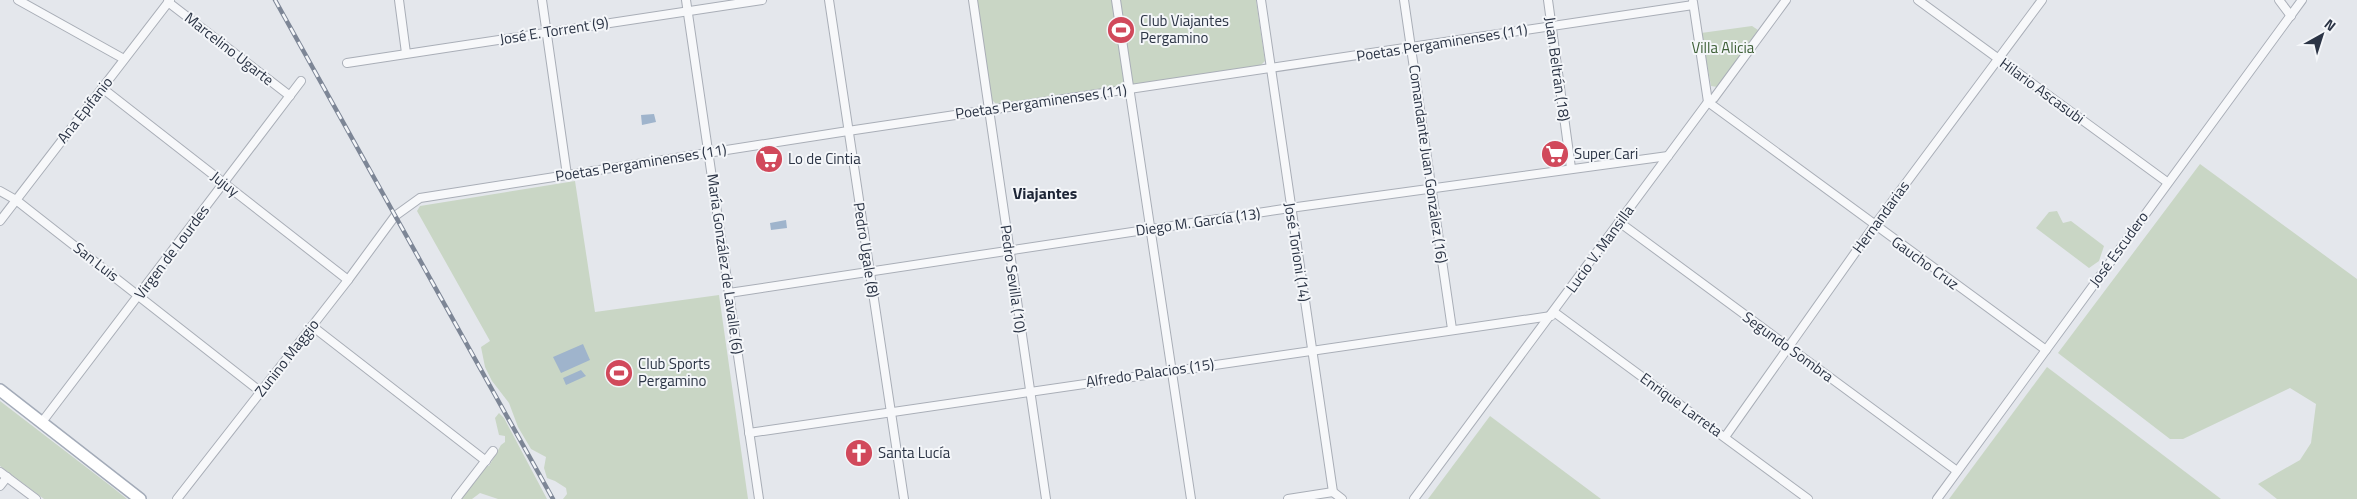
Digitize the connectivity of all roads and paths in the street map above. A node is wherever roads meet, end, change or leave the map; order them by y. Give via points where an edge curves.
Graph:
1 (18, 0) edge
2 (399, 0) edge
3 (542, 0) edge
4 (686, 0) edge
5 (762, 0) edge
6 (829, 0) edge
7 (973, 0) edge
8 (1116, 0) edge
9 (1261, 0) edge
10 (1404, 0) edge
11 (1548, 0) edge
12 (1786, 0) edge
13 (1918, 0) edge
14 (2042, 0) edge
15 (2279, 0) edge
16 (2302, 0) edge
17 (169, 1) edge
18 (1693, 2) edge
19 (688, 11) junction
20 (2291, 16) junction
21 (1551, 26) junction
22 (547, 32) junction
23 (1411, 48) junction
24 (406, 53) junction
25 (124, 59) junction
26 (1998, 59) junction
27 (347, 63) dead end
28 (1271, 68) junction
29 (301, 81) dead end
30 (102, 88) junction
31 (1129, 89) junction
32 (290, 96) junction
33 (1708, 102) junction
34 (988, 110) junction
35 (848, 131) junction
36 (709, 154) junction
37 (1668, 156) junction
38 (1571, 168) junction
39 (567, 175) junction
40 (2167, 182) junction
41 (224, 183) junction
42 (1432, 188) junction
43 (0, 190) edge
44 (16, 200) junction
45 (1290, 208) junction
46 (396, 216) joint
47 (0, 221) edge
48 (1619, 222) junction
49 (1874, 226) junction
50 (1150, 229) junction
51 (1009, 250) junction
52 (870, 271) junction
53 (348, 280) junction
54 (729, 293) junction
55 (138, 296) junction
56 (1552, 314) junction
57 (312, 326) junction
58 (1452, 329) junction
59 (1787, 346) junction
60 (1312, 350) junction
61 (2046, 350) junction
62 (1171, 370) junction
63 (0, 390) edge
64 (261, 392) junction
65 (1029, 392) junction
66 (890, 413) junction
67 (42, 422) junction
68 (749, 433) junction
69 (1725, 437) junction
70 (493, 451) dead end
71 (486, 461) junction
72 (1957, 471) junction
73 (3, 474) edge
74 (0, 486) edge
75 (1333, 492) junction
76 (36, 499) edge
77 (140, 499) edge
78 (177, 499) edge
79 (456, 499) edge
80 (759, 499) edge
81 (904, 499) edge
82 (1046, 499) edge
83 (1191, 499) edge
84 (1288, 499) edge
85 (1342, 499) edge
86 (1414, 499) edge
87 (1808, 499) edge
88 (1937, 499) edge

1 - 25 street
2 - 24 street
3 - 22 street
4 - 19 street, María González de Lavalle (6)
5 - 19 street, José E. Torrent (9)
6 - 35 street, Pedro Ugale (8)
7 - 34 street, Pedro Sevilla (10)
8 - 31 street
9 - 28 street, José Torioni (14)
10 - 23 street, Comandante Juan González (16)
11 - 21 street, Juan Beltrán (18)
12 - 33 street, Lucio V. Mansilla
13 - 26 street, Hilario Ascasubi
14 - 26 street, Hernandarias
15 - 20 street
16 - 20 street, José Escudero
17 - 25 street, Ana Epifanio
17 - 32 street, Marcelino Ugarte
18 - 21 street, Poetas Pergaminenses (11)
18 - 33 street
19 - 22 street, José E. Torrent (9)
19 - 36 street, María González de Lavalle (6)
20 - 40 street, José Escudero
21 - 23 street, Poetas Pergaminenses (11)
21 - 38 street, Juan Beltrán (18)
22 - 24 street, José E. Torrent (9)
22 - 39 street
23 - 28 street, Poetas Pergaminenses (11)
23 - 42 street, Comandante Juan González (16)
24 - 27 street, José E. Torrent (9)
25 - 30 street, Ana Epifanio
26 - 40 street, Hilario Ascasubi
26 - 49 street, Hernandarias
28 - 31 street, Poetas Pergaminenses (11)
28 - 45 street, José Torioni (14)
29 - 32 street, Virgen de Lourdes
30 - 41 street, Jujuy
30 - 44 street, Ana Epifanio
31 - 34 street, Poetas Pergaminenses (11)
31 - 50 street
32 - 41 street, Virgen de Lourdes
33 - 37 street, Lucio V. Mansilla
33 - 49 street, Gaucho Cruz
34 - 35 street, Poetas Pergaminenses (11)
34 - 51 street, Pedro Sevilla (10)
35 - 36 street, Poetas Pergaminenses (11)
35 - 52 street, Pedro Ugale (8)
36 - 39 street, Poetas Pergaminenses (11)
36 - 54 street, María González de Lavalle (6)
37 - 38 street, Diego M. García (13)
37 - 48 street, Lucio V. Mansilla
38 - 42 street, Diego M. García (13)
39 - 46 street, Poetas Pergaminenses (11) via 424,196
40 - 61 street, José Escudero
41 - 53 street, Jujuy
41 - 55 street, Virgen de Lourdes
42 - 45 street, Diego M. García (13)
42 - 58 street, Comandante Juan González (16)
43 - 44 street, San Luis
44 - 47 street, Ana Epifanio
44 - 55 street, San Luis
45 - 50 street, Diego M. García (13)
45 - 60 street, José Torioni (14)
46 - 53 street, Zunino Maggio
48 - 56 street, Lucio V. Mansilla
48 - 59 street, Segundo Sombra
49 - 59 street, Hernandarias
49 - 61 street, Gaucho Cruz
50 - 51 street, Diego M. García (13)
50 - 62 street
51 - 52 street, Diego M. García (13)
51 - 65 street, Pedro Sevilla (10)
52 - 54 street, Diego M. García (13)
52 - 66 street, Pedro Ugale (8)
53 - 57 street, Zunino Maggio
54 - 68 street, María González de Lavalle (6)
55 - 64 street, San Luis
55 - 67 street, Virgen de Lourdes
56 - 58 street, Alfredo Palacios (15)
56 - 69 street, Enrique Larreta
56 - 86 street, Lucio V. Mansilla
57 - 64 street, Zunino Maggio
57 - 71 street
58 - 60 street, Alfredo Palacios (15)
59 - 69 street, Hernandarias
59 - 72 street, Segundo Sombra
60 - 62 street, Alfredo Palacios (15)
60 - 75 street, José Torioni (14)
61 - 72 street, José Escudero
62 - 65 street, Alfredo Palacios (15)
62 - 83 street
63 - 67 main road
64 - 78 street, Zunino Maggio
65 - 66 street, Alfredo Palacios (15)
65 - 82 street, Pedro Sevilla (10)
66 - 68 street, Alfredo Palacios (15)
66 - 81 street, Pedro Ugale (8)
67 - 77 main road
68 - 80 street, María González de Lavalle (6)
69 - 87 street, Enrique Larreta
70 - 71 street
71 - 79 street
72 - 88 street, José Escudero
73 - 74 street
73 - 76 street
75 - 84 street
75 - 85 street

